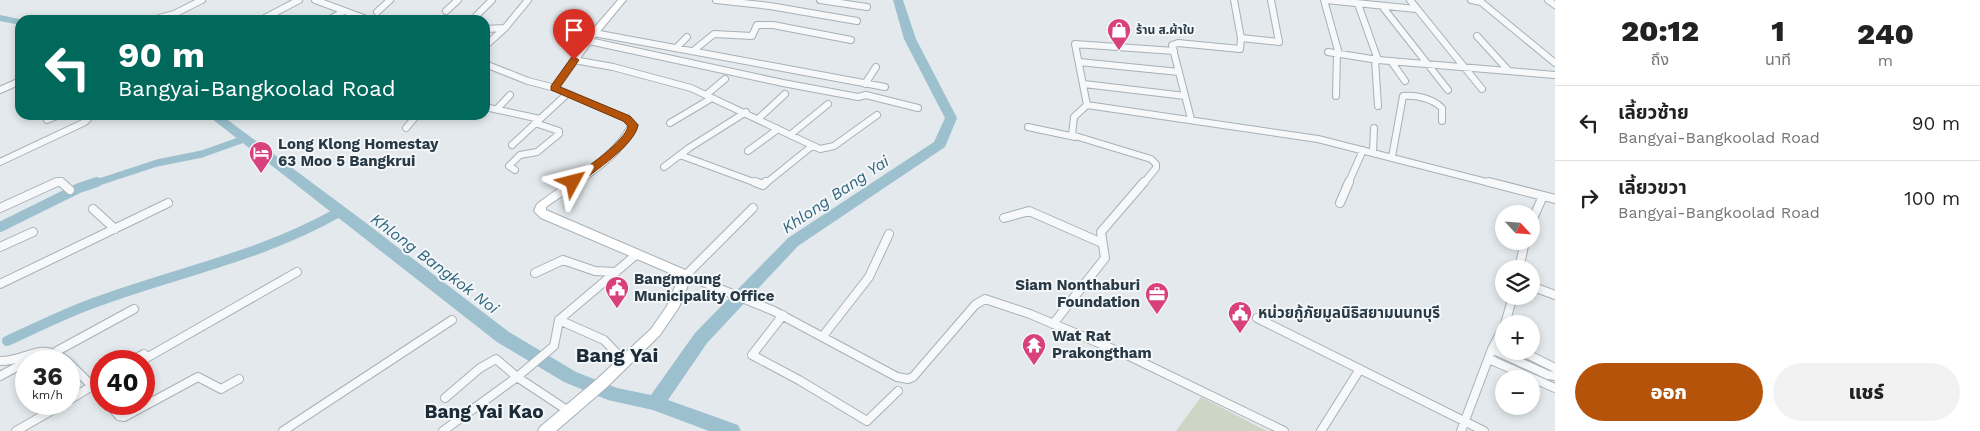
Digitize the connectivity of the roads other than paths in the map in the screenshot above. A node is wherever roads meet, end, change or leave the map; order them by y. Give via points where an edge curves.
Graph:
1 (202, 0) edge
2 (299, 0) edge
3 (315, 0) edge
4 (390, 0) edge
5 (458, 0) edge
6 (492, 0) edge
7 (528, 0) edge
8 (622, 0) edge
9 (716, 0) edge
10 (776, 0) edge
11 (820, 0) edge
12 (1234, 0) edge
13 (1271, 0) edge
14 (1325, 0) edge
15 (1410, 0) edge
16 (1471, 0) edge
17 (1548, 0) edge
18 (1358, 4) junction
19 (1555, 5) edge
20 (770, 6) junction
21 (867, 6) dead end
22 (1382, 6) junction
23 (1416, 9) junction
24 (344, 11) junction
25 (446, 11) dead end
26 (377, 12) dead end
27 (170, 15) edge
28 (270, 15) edge
29 (337, 15) edge
30 (355, 15) edge
31 (477, 15) dead end
32 (857, 21) dead end
33 (490, 28) edge
34 (505, 28) junction
35 (558, 34) dead end
36 (1478, 36) dead end
37 (591, 37) junction
38 (687, 37) dead end
39 (1241, 38) junction
40 (851, 40) dead end
41 (490, 42) edge
42 (676, 48) junction
43 (693, 51) junction
44 (1174, 52) junction
45 (1328, 52) dead end
46 (1338, 54) junction
47 (574, 60) junction
48 (1377, 60) junction
49 (1391, 61) junction
50 (1079, 62) junction
51 (1555, 63) edge
52 (1427, 64) junction
53 (490, 66) edge
54 (1464, 66) junction
55 (876, 67) dead end
56 (1508, 70) junction
57 (1179, 72) junction
58 (1552, 74) edge
59 (515, 76) junction
60 (725, 79) dead end
61 (1405, 81) dead end
62 (508, 82) dead end
63 (15, 83) edge
64 (864, 84) junction
65 (1084, 84) junction
66 (555, 88) junction
67 (885, 88) dead end
68 (1482, 89) dead end
69 (0, 90) edge
70 (1448, 90) dead end
71 (567, 94) junction
72 (785, 94) dead end
73 (510, 95) dead end
74 (709, 96) junction
75 (1185, 96) junction
76 (1336, 96) dead end
77 (828, 104) dead end
78 (1087, 104) junction
79 (1378, 106) dead end
80 (490, 108) edge
81 (918, 108) dead end
82 (497, 110) junction
83 (746, 112) junction
84 (877, 115) dead end
85 (758, 119) junction
86 (1191, 119) junction
87 (87, 120) edge
88 (413, 120) edge
89 (538, 121) junction
90 (1442, 121) dead end
91 (670, 123) dead end
92 (1028, 127) dead end
93 (406, 128) dead end
94 (1374, 128) dead end
95 (778, 129) junction
96 (790, 135) junction
97 (1075, 137) junction
98 (512, 144) dead end
99 (812, 146) junction
100 (1362, 150) junction
101 (748, 151) dead end
102 (1374, 152) junction
103 (680, 155) junction
104 (1392, 157) junction
105 (0, 162) edge
106 (664, 167) dead end
107 (515, 170) dead end
108 (70, 190) dead end
109 (1543, 196) junction
110 (1555, 199) edge
111 (168, 203) dead end
112 (1340, 203) dead end
113 (1539, 205) edge
114 (0, 208) edge
115 (753, 208) dead end
116 (94, 209) dead end
117 (1004, 218) dead end
118 (115, 229) junction
119 (33, 232) dead end
120 (889, 234) dead end
121 (1102, 243) junction
122 (0, 247) edge
123 (637, 254) junction
124 (297, 272) dead end
125 (616, 272) junction
126 (535, 273) dead end
127 (686, 275) junction
128 (0, 284) edge
129 (1540, 289) edge
130 (1555, 295) edge
131 (134, 309) dead end
132 (782, 315) junction
133 (1257, 318) dead end
134 (452, 320) dead end
135 (559, 320) junction
136 (1053, 324) junction
137 (823, 336) junction
138 (55, 350) edge
139 (1495, 350) edge
140 (155, 351) edge
141 (15, 359) edge
142 (1489, 359) junction
143 (1524, 360) edge
144 (1539, 360) edge
145 (0, 361) edge
146 (625, 362) junction
147 (15, 368) edge
148 (1555, 368) edge
149 (1360, 369) junction
150 (80, 373) edge
151 (520, 374) junction
152 (0, 376) edge
153 (1555, 376) edge
154 (239, 379) dead end
155 (90, 381) edge
156 (1555, 388) edge
157 (898, 391) dead end
158 (445, 398) dead end
159 (155, 401) edge
160 (573, 410) junction
161 (44, 415) edge
162 (118, 415) edge
163 (130, 415) edge
164 (1465, 421) junction
165 (16, 431) edge
166 (283, 431) edge
167 (443, 431) edge
168 (545, 431) edge
169 (1284, 431) edge
170 (1321, 431) edge
171 (1461, 431) edge
172 (1484, 431) edge

1 - 27 street
2 - 28 street
3 - 24 street
4 - 26 street
5 - 25 street
6 - 31 street
7 - 34 street
8 - 37 street
9 - 20 street
10 - 20 street
11 - 21 street
12 - 39 street
13 - 39 street via 1280,42
14 - 18 street
14 - 46 street
15 - 23 street
16 - 51 street via 1481,2
17 - 19 street
18 - 22 street
18 - 48 street
20 - 32 street
22 - 23 street
22 - 52 street
23 - 54 street
24 - 29 street
24 - 30 street
33 - 34 street
34 - 41 street
35 - 37 street
36 - 56 street
37 - 42 street
37 - 47 street
37 - 81 street via 783,83 858,97 866,95
38 - 42 street
39 - 44 street via 1240,49 1178,43 1172,45
40 - 43 street via 758,25 749,37 714,34
42 - 43 street
43 - 64 street
44 - 50 street via 1077,43
44 - 57 street
45 - 46 street
46 - 48 street
46 - 76 street
47 - 66 street
47 - 74 street via 671,81
48 - 49 street
48 - 79 street
49 - 52 street
49 - 61 street
50 - 57 street
50 - 65 street
52 - 54 street
52 - 70 street
53 - 59 street
54 - 56 street
54 - 68 street
55 - 64 street
56 - 58 street
57 - 75 street
59 - 62 street
59 - 66 street
60 - 74 street
63 - 69 street
64 - 67 street
65 - 75 street
65 - 78 street
66 - 71 street
71 - 89 street
71 - 123 street via 627,118 633,125 632,131 611,153 545,202 540,211 545,216
72 - 85 street
73 - 82 street
74 - 83 street
74 - 91 street
75 - 86 street
77 - 96 street
78 - 86 street
78 - 97 street via 1074,113 1071,120 1072,136
80 - 82 street
82 - 89 street
83 - 85 street
83 - 103 street
84 - 99 street via 834,146 820,149
85 - 95 street
86 - 100 street via 1318,139
87 - 105 street
88 - 93 street
89 - 98 street
89 - 107 street via 559,131 559,134 537,152 520,155 509,166
90 - 104 street via 1442,108 1438,103 1403,96
92 - 97 street
94 - 102 street
95 - 96 street
95 - 101 street
96 - 99 street
97 - 121 street via 1133,152 1156,164 1156,168 1101,232
99 - 103 street via 761,185
100 - 102 street
100 - 112 street
102 - 104 street
103 - 106 street
104 - 109 street
108 - 114 street via 60,181
109 - 110 street
109 - 113 street
111 - 118 street
115 - 127 street
116 - 118 street
117 - 121 street via 1029,211
118 - 128 street
119 - 122 street
120 - 137 street via 869,277
121 - 136 street via 1104,258
123 - 125 street
123 - 127 street
124 - 140 street
125 - 126 street via 595,271 563,260
125 - 135 street
127 - 132 street
127 - 146 street via 667,318
129 - 130 street
131 - 138 street
132 - 137 street
132 - 157 street via 752,355 867,420
133 - 149 street
134 - 166 street
135 - 146 street via 610,345
135 - 151 street via 554,346
136 - 137 street via 990,300 982,300 908,380
136 - 169 street via 1188,382
139 - 142 street
141 - 145 street
142 - 156 street
142 - 164 street
143 - 153 street
144 - 148 street
146 - 160 street
147 - 152 street
149 - 164 street
149 - 170 street
150 - 155 street
151 - 158 street via 496,358
151 - 160 street
151 - 167 street
154 - 159 street via 221,389 198,378
160 - 168 street
161 - 165 street
162 - 163 street
164 - 171 street
164 - 172 street

